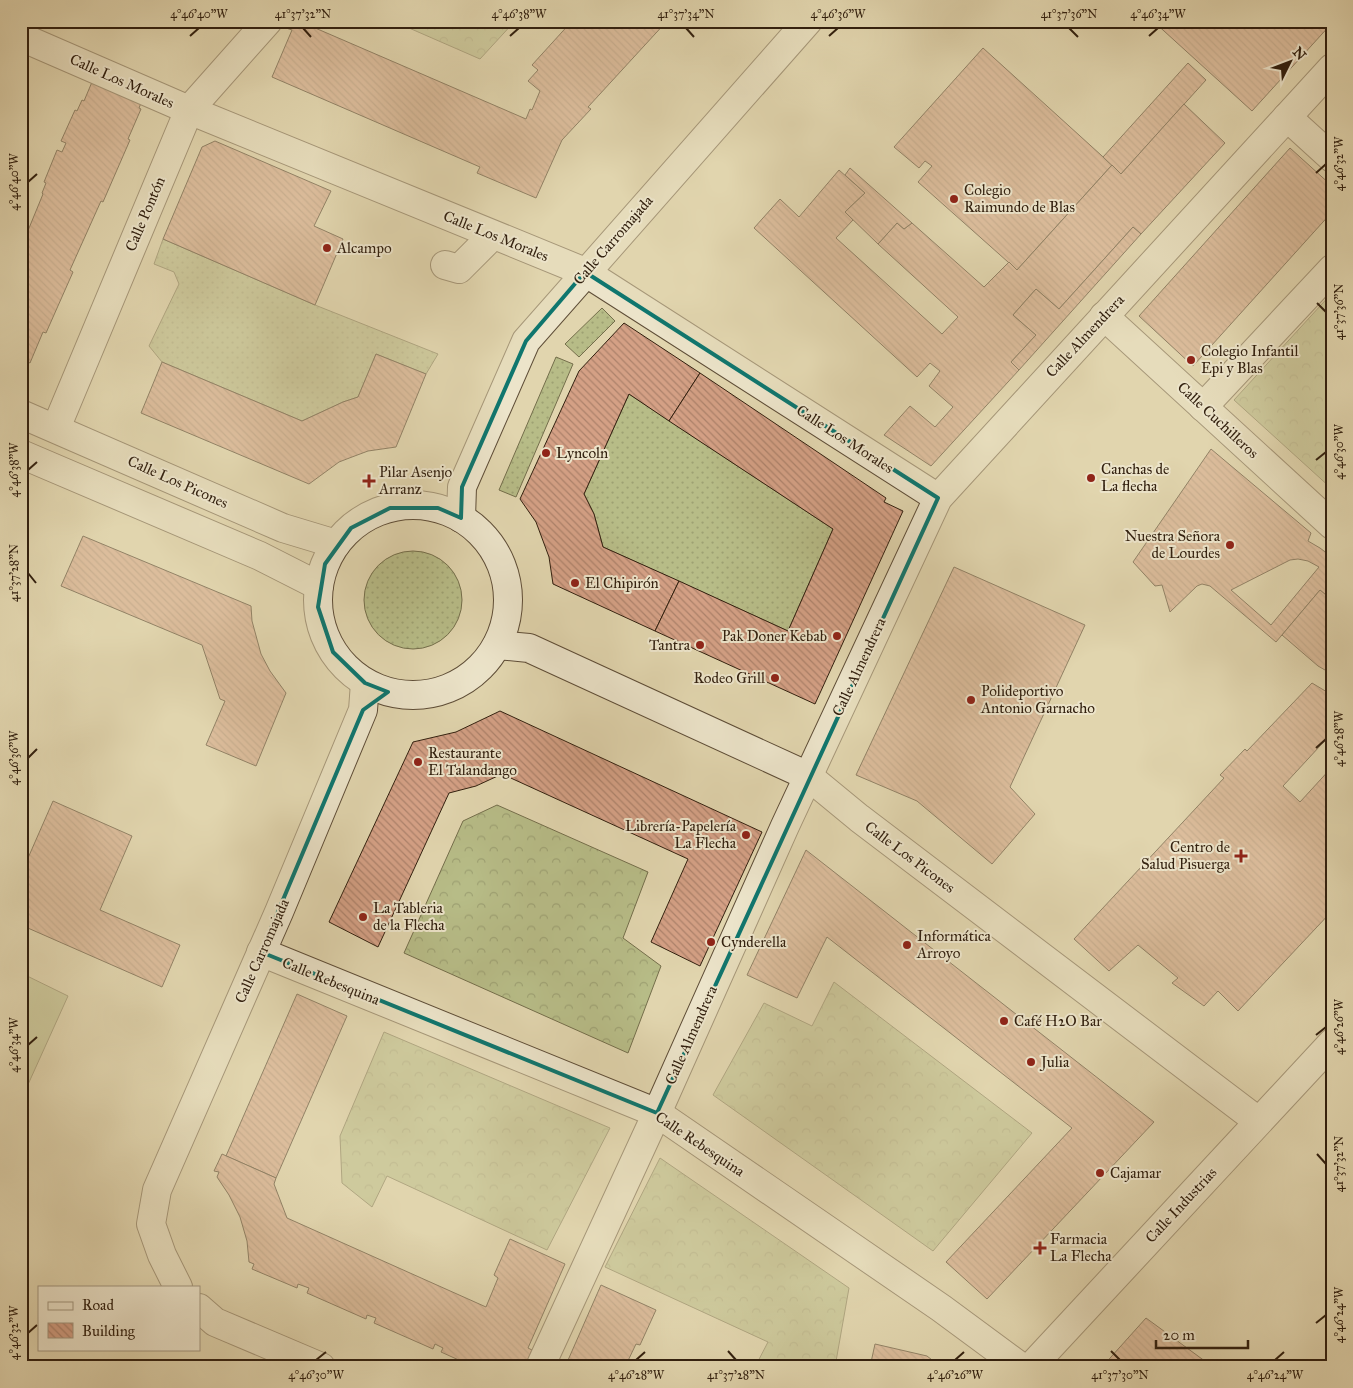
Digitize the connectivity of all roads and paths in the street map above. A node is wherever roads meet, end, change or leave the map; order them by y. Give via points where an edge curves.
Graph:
1 (268, 21) edge
2 (808, 21) edge
3 (21, 37) edge
4 (1332, 68) edge
5 (188, 110) junction
6 (1287, 117) junction
7 (1332, 158) edge
8 (493, 235) junction
9 (445, 265) dead end
10 (1332, 269) edge
11 (585, 272) junction
12 (1104, 316) junction
13 (1202, 407) junction
14 (21, 414) edge
15 (56, 428) junction
16 (21, 454) edge
17 (938, 498) junction
18 (450, 514) junction
19 (1332, 525) edge
20 (336, 544) junction
21 (319, 586) junction
22 (501, 634) junction
23 (377, 688) junction
24 (808, 776) junction
25 (261, 952) junction
26 (1332, 1043) edge
27 (657, 1113) junction
28 (1258, 1121) junction
29 (178, 1286) edge
30 (207, 1315) edge
31 (322, 1367) edge
32 (540, 1367) edge
33 (1021, 1367) edge
34 (1031, 1367) edge

1 - 5 street, Calle Pontón
2 - 11 street, Calle Carromajada
3 - 5 street, Calle Los Morales
4 - 6 street, Calle Almendrera
5 - 8 street, Calle Los Morales
5 - 15 street, Calle Pontón
6 - 7 street
6 - 12 street, Calle Almendrera
8 - 9 street via 459,269
8 - 11 street, Calle Los Morales
10 - 13 street
11 - 17 street, Calle Los Morales
11 - 18 street, Calle Carromajada via 526,341
12 - 13 street, Calle Cuchilleros
12 - 17 street, Calle Almendrera
13 - 19 street, Calle Cuchilleros
14 - 15 street, Calle Los Picones
15 - 20 street, Calle Los Picones via 282,528
16 - 21 street via 260,556
17 - 24 street, Calle Almendrera
18 - 20 street via 413,505 390,508 369,516
18 - 22 street via 477,530 500,562 506,581 508,610
20 - 21 street via 325,564
21 - 23 street via 322,628 333,652 350,672
22 - 23 street via 490,657 474,674 454,686 413,696
22 - 24 street, Calle Los Picones
23 - 25 street, Calle Carromajada via 364,710
24 - 27 street, Calle Almendrera
24 - 28 street, Calle Los Picones
25 - 27 street, Calle Rebesquina
25 - 29 street, Calle Carromajada via 157,1190 150,1224
26 - 28 street, Calle Industrias
27 - 32 street, Calle Almendrera
27 - 33 street, Calle Rebesquina via 941,1308
28 - 34 street, Calle Industrias
30 - 31 street

